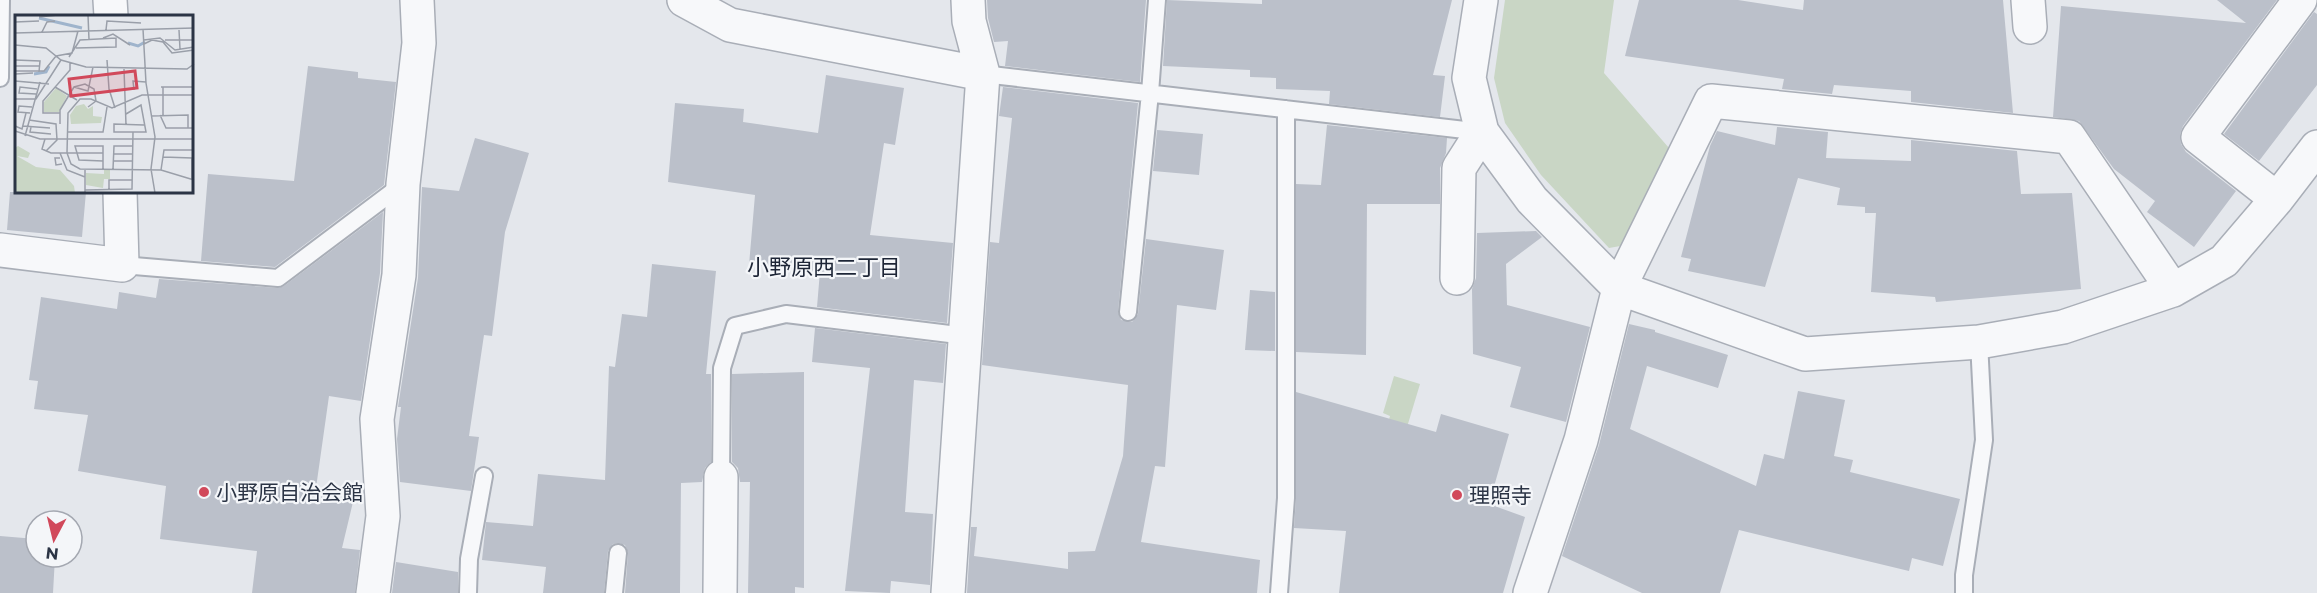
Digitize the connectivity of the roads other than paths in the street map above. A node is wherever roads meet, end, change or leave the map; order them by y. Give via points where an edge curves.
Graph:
1 (1, 0) edge
2 (110, 0) edge
3 (417, 0) edge
4 (684, 0) edge
5 (968, 0) edge
6 (1157, 0) edge
7 (1481, 0) edge
8 (2300, 0) edge
9 (111, 15) edge
10 (983, 74) junction
11 (0, 78) edge
12 (1150, 93) junction
13 (1286, 109) junction
14 (1482, 132) junction
15 (2317, 147) edge
16 (403, 184) junction
17 (120, 194) edge
18 (2277, 199) junction
19 (0, 250) edge
20 (122, 265) junction
21 (1457, 278) dead end
22 (1619, 288) junction
23 (2173, 290) junction
24 (1128, 312) dead end
25 (966, 336) junction
26 (1979, 342) junction
27 (484, 476) dead end
28 (721, 477) joint
29 (618, 554) dead end
30 (373, 593) edge
31 (468, 593) edge
32 (614, 593) edge
33 (720, 593) edge
34 (948, 593) edge
35 (1279, 593) edge
36 (1530, 593) edge
37 (1964, 593) edge

1 - 11 lane
2 - 9 street
3 - 16 street via 419,43
4 - 10 street via 730,25
5 - 10 street via 969,21
6 - 12 lane
7 - 14 street via 1469,78
8 - 18 street via 2198,137
10 - 12 lane
10 - 25 street
12 - 13 lane
12 - 24 lane
13 - 14 lane
13 - 35 lane via 1286,498
14 - 21 street via 1459,168
14 - 22 street via 1532,200
15 - 18 street
16 - 20 lane via 278,278
16 - 30 street via 399,275 377,419 383,516
17 - 20 street
18 - 23 street via 2224,261
19 - 20 street
22 - 23 street via 1711,101 2069,137
22 - 26 street via 1805,354
22 - 36 street via 1581,440
23 - 26 street via 2063,327
25 - 28 lane via 786,314 735,326 722,368
25 - 34 street
26 - 37 lane via 1984,440
27 - 31 lane via 469,560
28 - 33 street
29 - 32 lane

